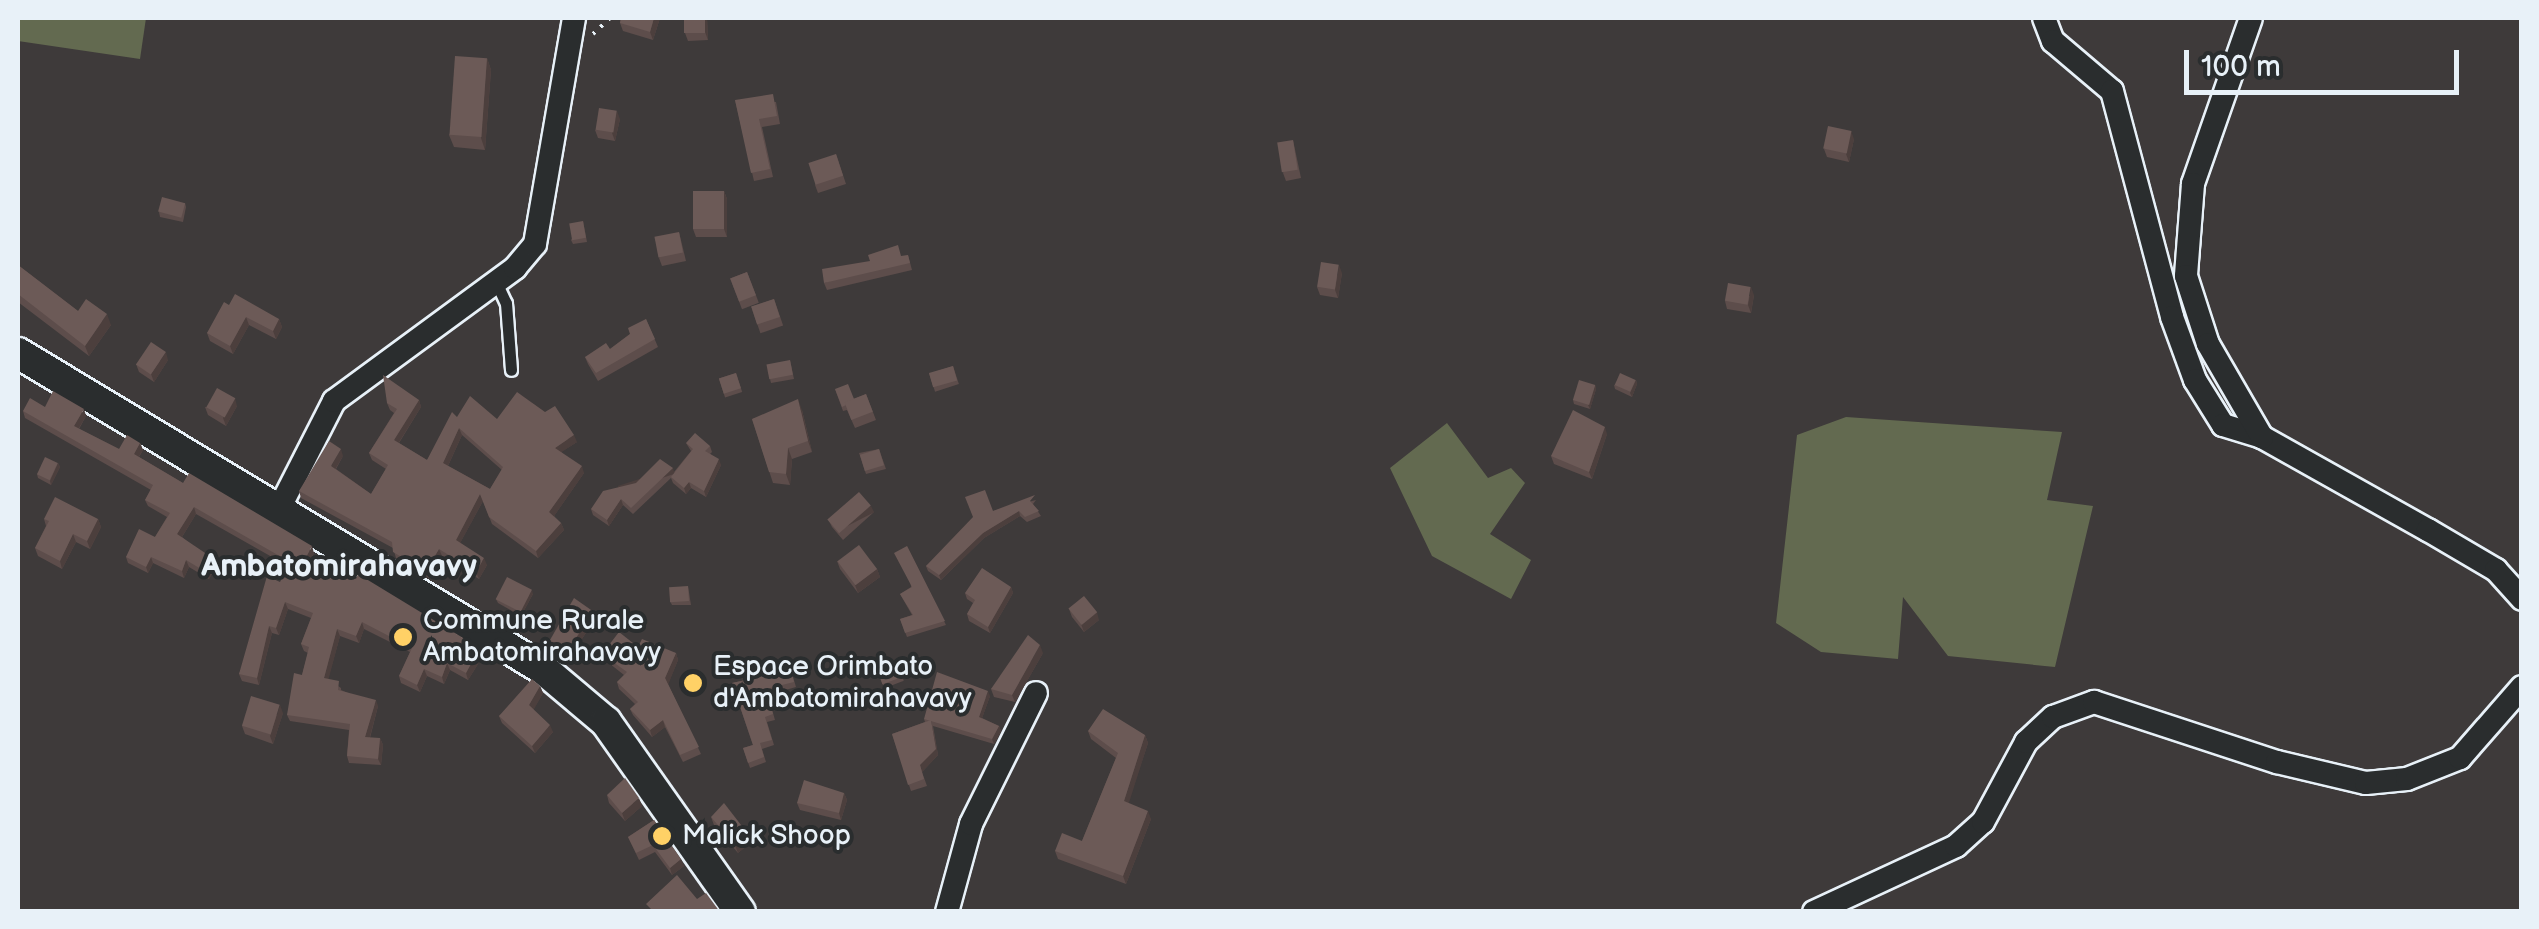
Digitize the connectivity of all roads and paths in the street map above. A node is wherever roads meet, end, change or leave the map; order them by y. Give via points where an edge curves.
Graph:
1 (574, 18) edge
2 (2044, 18) edge
3 (2251, 18) edge
4 (496, 282) junction
5 (18, 354) edge
6 (511, 370) dead end
7 (2262, 437) junction
8 (279, 509) junction
9 (2522, 599) edge
10 (2522, 687) edge
11 (1036, 693) dead end
12 (740, 912) edge
13 (947, 912) edge
14 (1814, 912) edge

1 - 4 street via 535,244
2 - 7 street via 2053,41 2112,91 2172,317 2196,380 2223,424
3 - 7 street via 2193,184 2186,276 2208,344
4 - 6 lane via 506,303
4 - 8 street via 334,401
5 - 8 main road
7 - 9 street via 2496,570
8 - 12 main road via 516,652 587,704
10 - 14 street via 2460,758 2407,778 2366,783 2277,762 2094,702 2053,717 2026,742 1983,822 1956,846
11 - 13 street via 971,824

